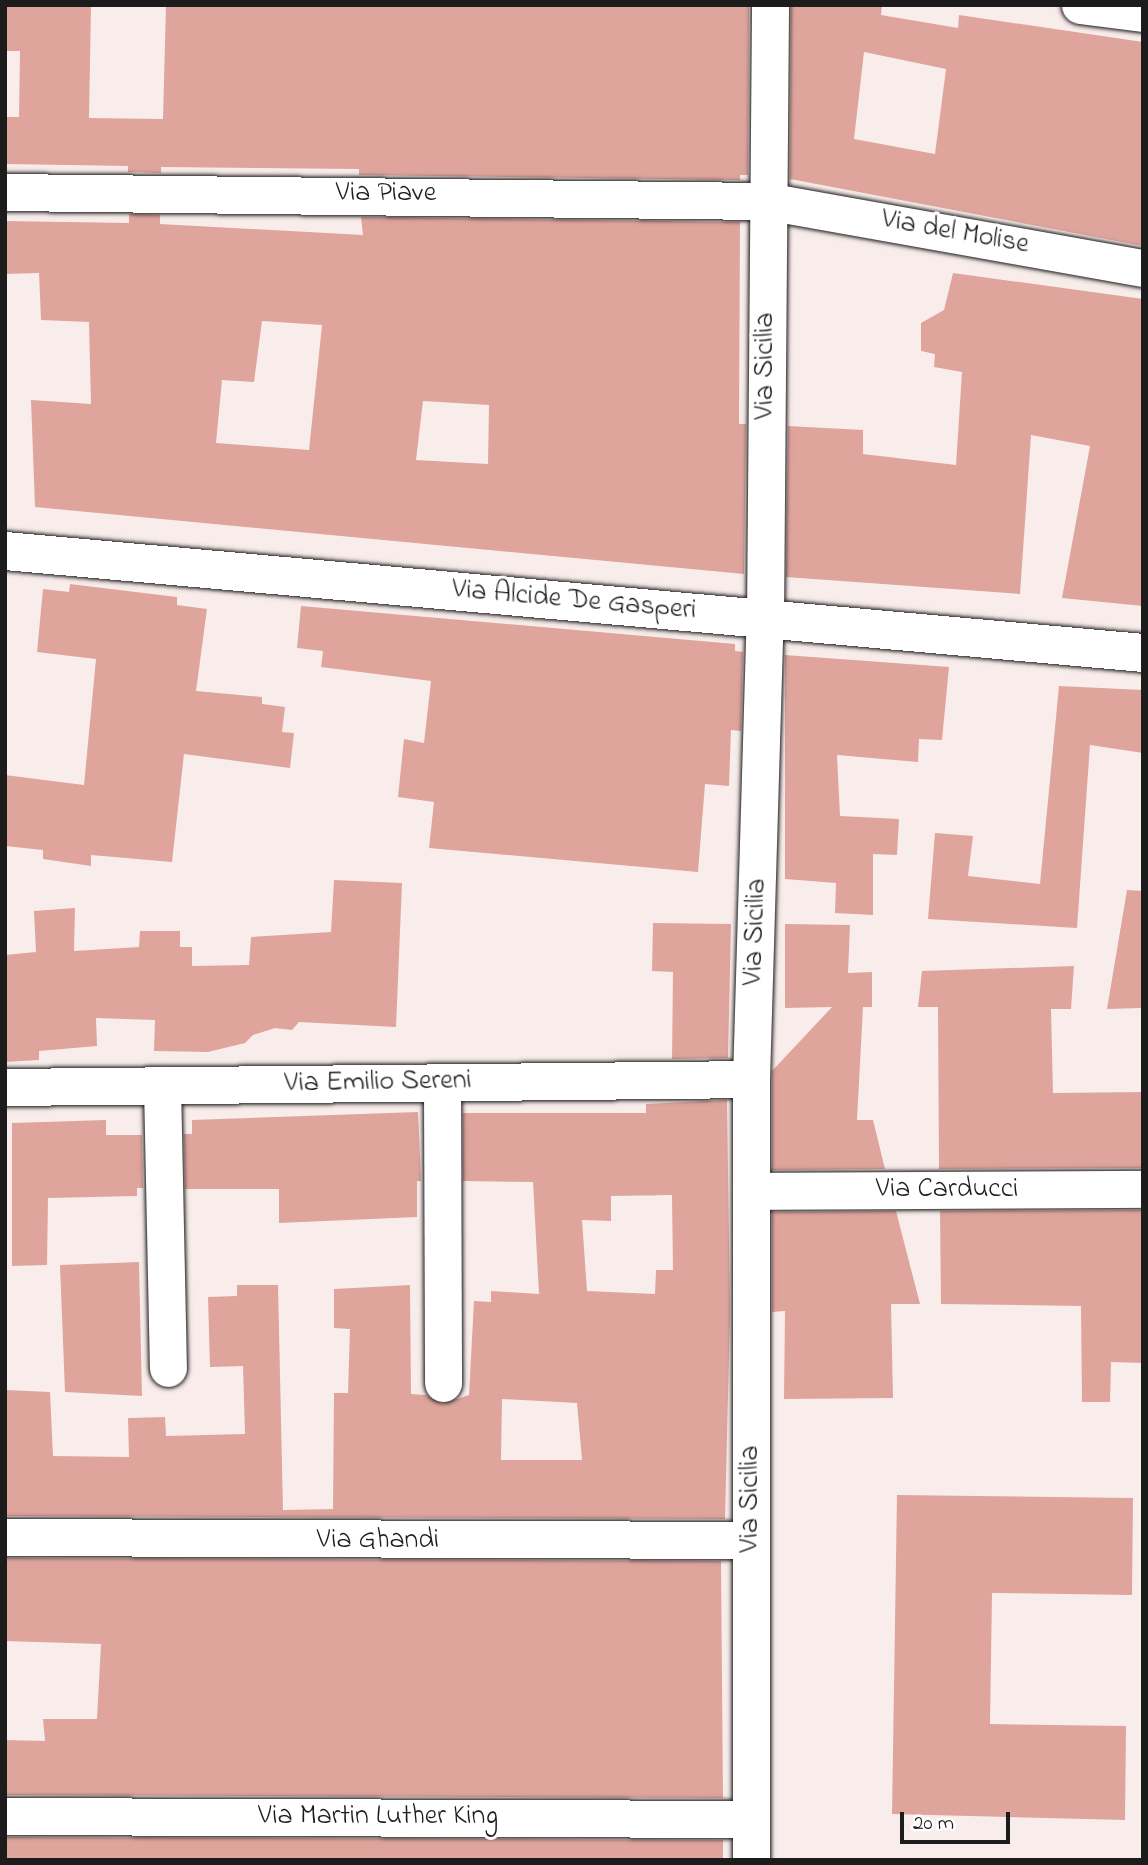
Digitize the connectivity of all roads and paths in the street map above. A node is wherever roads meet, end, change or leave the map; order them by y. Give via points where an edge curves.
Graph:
1 (770, 5) edge
2 (1080, 5) edge
3 (1143, 13) edge
4 (5, 192) edge
5 (766, 201) junction
6 (1143, 268) edge
7 (5, 551) edge
8 (765, 619) junction
9 (1143, 653) edge
10 (751, 1079) junction
11 (442, 1082) junction
12 (162, 1085) junction
13 (5, 1087) edge
14 (1143, 1189) edge
15 (751, 1191) junction
16 (168, 1368) dead end
17 (443, 1383) dead end
18 (5, 1536) edge
19 (751, 1539) junction
20 (5, 1816) edge
21 (751, 1819) junction
22 (751, 1860) edge

1 - 5 street, Via Sicilia
2 - 3 street
4 - 5 street, Via Piave
5 - 6 street, Via del Molise
5 - 8 street, Via Sicilia
7 - 8 street, Via Alcide De Gasperi
8 - 9 street, Via Alcide De Gasperi
8 - 10 street, Via Sicilia
10 - 11 street, Via Emilio Sereni
10 - 15 street, Via Sicilia
11 - 12 street, Via Emilio Sereni
11 - 17 street
12 - 13 street, Via Emilio Sereni
12 - 16 street
14 - 15 street, Via Carducci
15 - 19 street, Via Sicilia
18 - 19 street, Via Ghandi
19 - 21 street, Via Sicilia
20 - 21 street, Via Martin Luther King
21 - 22 street, Via Sicilia

